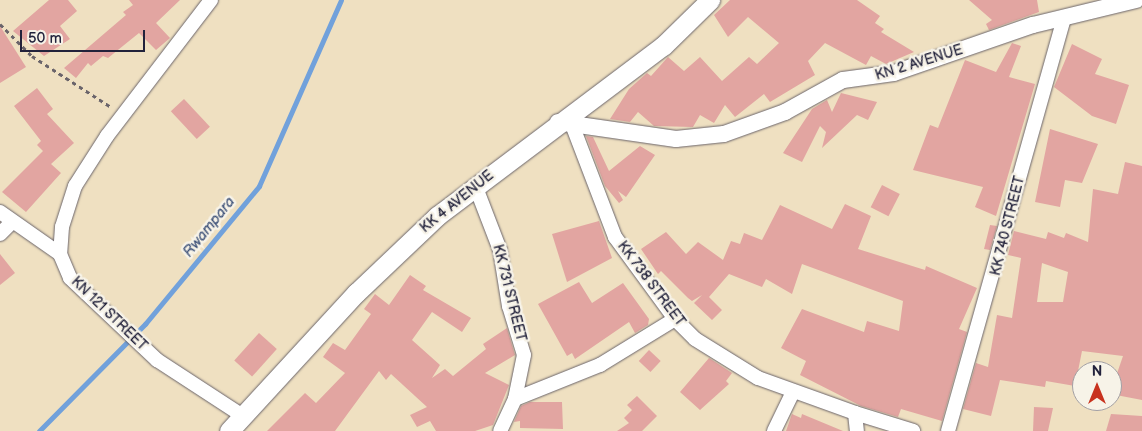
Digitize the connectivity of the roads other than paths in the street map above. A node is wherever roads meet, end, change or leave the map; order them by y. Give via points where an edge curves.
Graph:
1 (210, 0) edge
2 (710, 0) edge
3 (1136, 0) edge
4 (1064, 19) junction
5 (566, 125) junction
6 (475, 185) junction
7 (0, 212) edge
8 (12, 222) junction
9 (0, 234) edge
10 (60, 254) junction
11 (675, 320) junction
12 (792, 394) junction
13 (515, 398) junction
14 (855, 413) junction
15 (243, 416) junction
16 (228, 431) edge
17 (500, 431) edge
18 (774, 431) edge
19 (857, 431) edge
20 (912, 431) edge
21 (948, 431) edge

1 - 10 street, KN 121 STREET via 121,118 75,186 62,227
2 - 5 main road, KK 4 AVENUE via 663,46
3 - 4 street, KN 2 AVENUE
4 - 5 street, KN 2 AVENUE via 1033,25 894,73 842,80 785,112 724,134 676,139
4 - 21 street, KK 740 STREET
5 - 6 main road, KK 4 AVENUE
5 - 11 street, KK 738 STREET via 615,237
6 - 13 street, KK 731 STREET via 500,250 509,306 524,355
6 - 15 main road, KK 4 AVENUE via 356,293
7 - 8 street
8 - 9 street
8 - 10 street
10 - 15 street, KN 121 STREET via 70,278 108,316 122,323 146,350
11 - 12 street, KK 738 STREET via 695,339
11 - 13 street via 600,365
12 - 14 street, KK 738 STREET
12 - 18 street
13 - 17 street, KK 731 STREET
14 - 19 street
14 - 20 street
15 - 16 main road, KK 4 AVENUE

